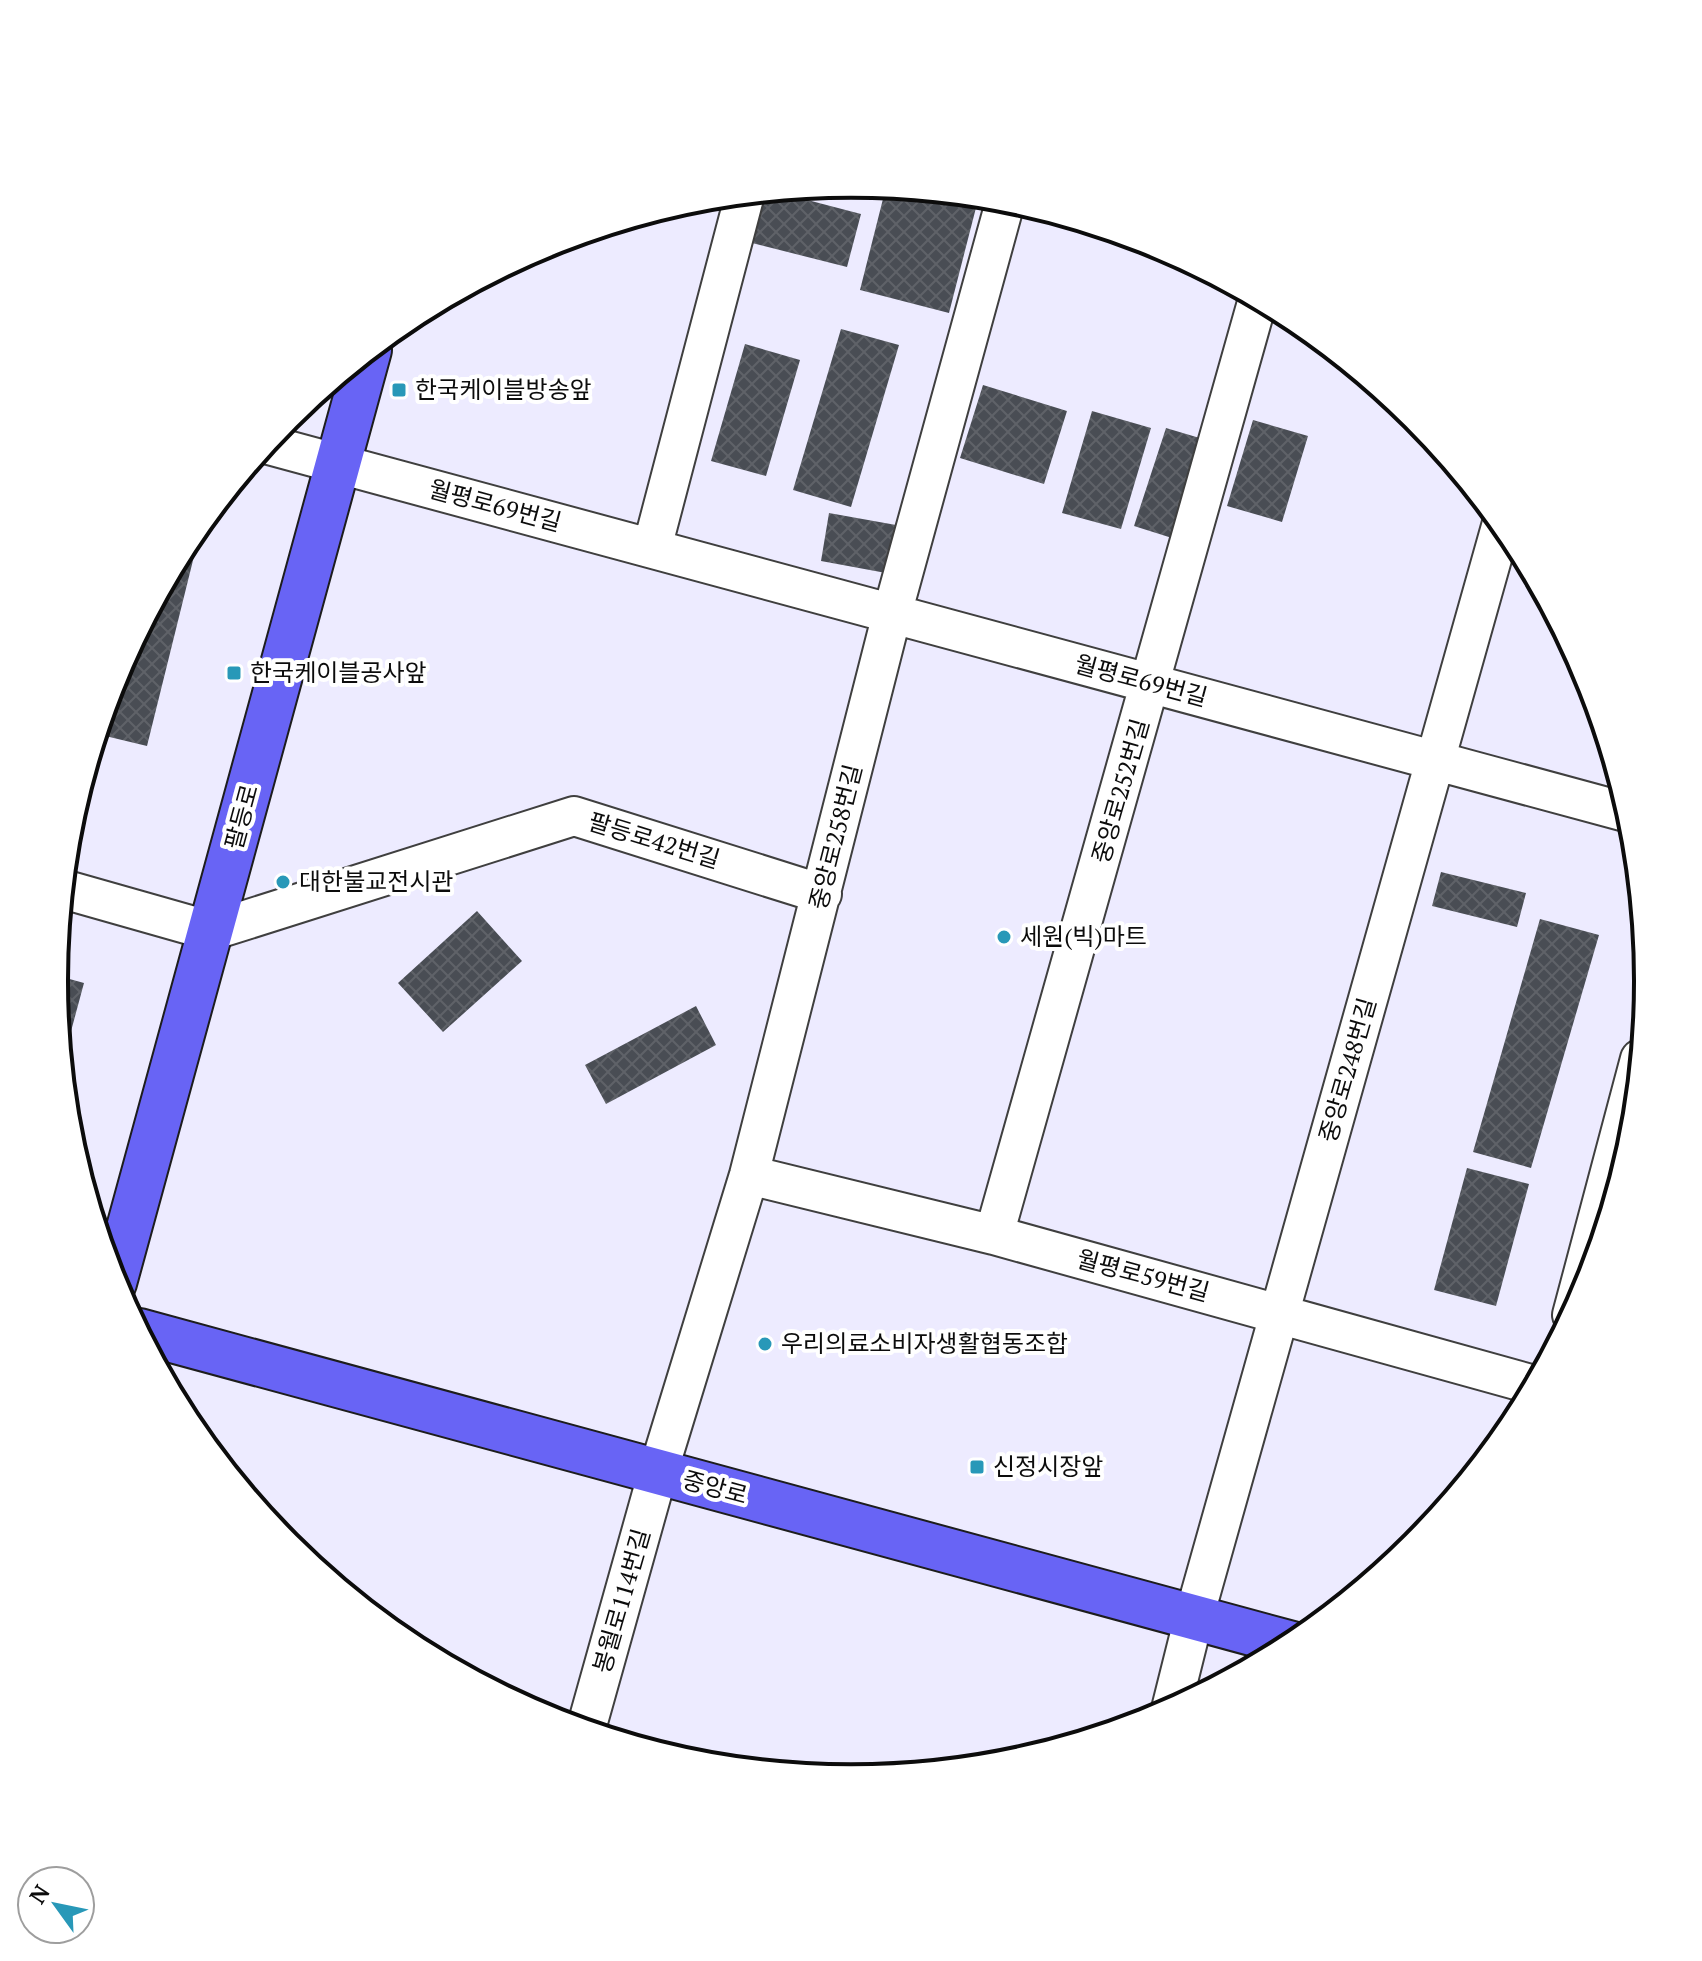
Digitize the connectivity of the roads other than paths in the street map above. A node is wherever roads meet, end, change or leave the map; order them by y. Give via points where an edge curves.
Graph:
1 (742, 205) edge
2 (1002, 213) edge
3 (1255, 310) edge
4 (364, 367) edge
5 (278, 447) edge
6 (338, 464) junction
7 (1498, 539) edge
8 (652, 548) junction
9 (892, 614) junction
10 (1151, 684) junction
11 (1435, 761) junction
12 (1614, 809) edge
13 (74, 892) edge
14 (822, 894) junction
15 (211, 931) junction
16 (749, 1175) junction
17 (994, 1235) junction
18 (120, 1260) edge
19 (1279, 1314) junction
20 (153, 1335) edge
21 (1523, 1382) edge
22 (658, 1472) junction
23 (1194, 1617) junction
24 (1274, 1639) edge
25 (1175, 1693) edge
26 (589, 1718) edge

1 - 8 street
2 - 9 street, 중앙로258번길
3 - 10 street, 중앙로252번길
4 - 6 main road, 팔등로
5 - 6 street, 월평로69번길
6 - 8 street, 월평로69번길
6 - 15 main road, 팔등로
7 - 11 street, 중앙로248번길
8 - 9 street, 월평로69번길
9 - 10 street, 월평로69번길
9 - 14 street, 중앙로258번길
10 - 11 street, 월평로69번길
10 - 17 street, 중앙로252번길
11 - 12 street, 월평로69번길
11 - 19 street, 중앙로248번길
13 - 15 street
14 - 15 street, 팔등로42번길 via 574,816
14 - 16 street, 중앙로258번길
15 - 18 main road, 팔등로
16 - 17 street, 월평로59번길
16 - 22 street, 중앙로258번길
17 - 19 street, 월평로59번길
19 - 21 street, 월평로59번길
19 - 23 street, 중앙로248번길
20 - 22 main road, 중앙로
22 - 23 main road, 중앙로
22 - 26 street, 봉월로114번길
23 - 24 main road, 중앙로
23 - 25 street, 중앙로248번길

